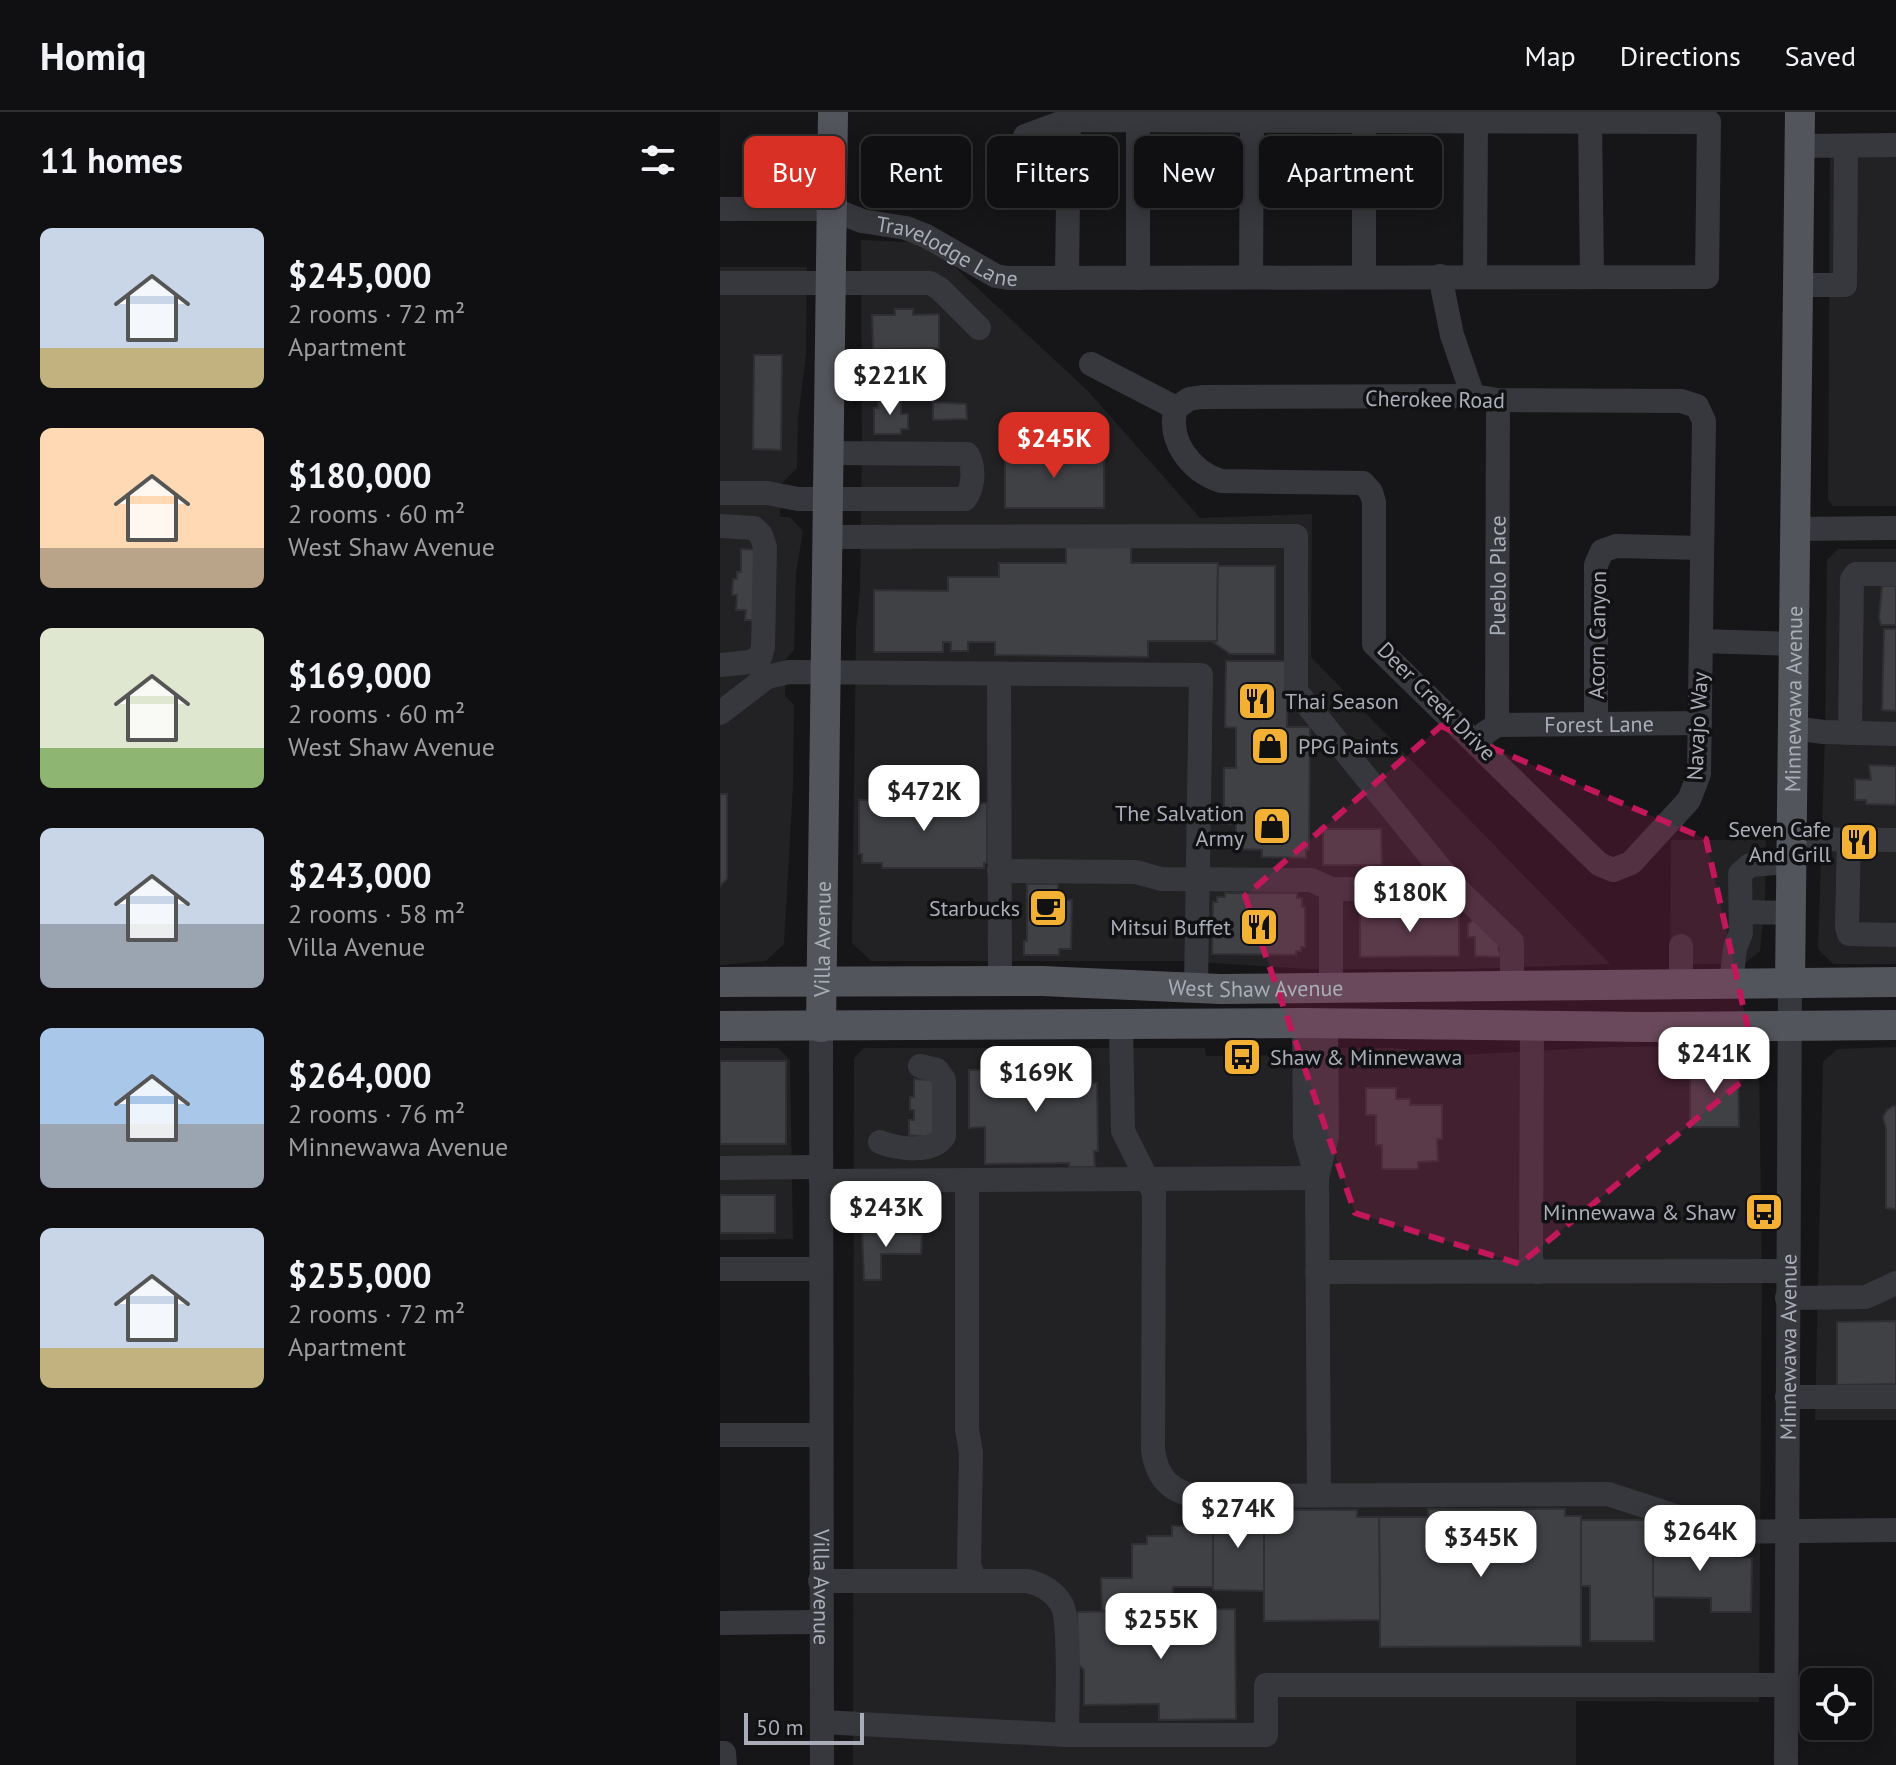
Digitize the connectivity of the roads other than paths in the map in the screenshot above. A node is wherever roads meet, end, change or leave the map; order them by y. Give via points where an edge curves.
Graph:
1 (833, 112) edge
2 (1800, 112) edge
3 (1252, 119) junction
4 (1069, 120) junction
5 (1138, 120) junction
6 (1364, 121) junction
7 (1476, 121) junction
8 (1590, 121) junction
9 (1025, 136) dead end
10 (1896, 145) edge
11 (1799, 146) junction
12 (1846, 146) junction
13 (720, 209) edge
14 (832, 209) junction
15 (1440, 276) junction
16 (1475, 276) junction
17 (1067, 277) junction
18 (1251, 277) junction
19 (1364, 277) junction
20 (1592, 277) junction
21 (1138, 278) junction
22 (831, 282) junction
23 (720, 283) edge
24 (1798, 285) junction
25 (979, 328) dead end
26 (1091, 364) dead end
27 (1473, 396) junction
28 (1498, 400) junction
29 (1697, 406) joint
30 (1176, 408) junction
31 (829, 453) junction
32 (720, 493) edge
33 (828, 499) junction
34 (720, 526) edge
35 (1896, 528) edge
36 (1794, 529) junction
37 (828, 537) junction
38 (1702, 548) junction
39 (1896, 574) edge
40 (1702, 641) junction
41 (1793, 644) junction
42 (720, 665) edge
43 (826, 673) junction
44 (999, 674) junction
45 (720, 713) edge
46 (1700, 723) junction
47 (1596, 724) junction
48 (1497, 725) junction
49 (1792, 728) junction
50 (1850, 733) junction
51 (1896, 734) edge
52 (1475, 740) junction
53 (1849, 839) junction
54 (1896, 840) edge
55 (1792, 850) junction
56 (1613, 870) joint
57 (999, 871) junction
58 (1198, 879) junction
59 (1331, 889) junction
60 (1457, 889) junction
61 (1742, 912) junction
62 (1791, 913) junction
63 (1896, 935) edge
64 (1681, 946) dead end
65 (1000, 981) junction
66 (720, 982) edge
67 (822, 982) junction
68 (1896, 982) edge
69 (1681, 983) junction
70 (1790, 983) junction
71 (1731, 984) junction
72 (1512, 985) junction
73 (1196, 988) junction
74 (1293, 988) junction
75 (1331, 988) junction
76 (1121, 1024) junction
77 (1315, 1024) junction
78 (1896, 1025) edge
79 (720, 1026) edge
80 (1532, 1026) junction
81 (1789, 1026) junction
82 (821, 1027) junction
83 (920, 1066) dead end
84 (880, 1142) dead end
85 (720, 1168) edge
86 (821, 1174) junction
87 (1317, 1178) junction
88 (1148, 1179) junction
89 (967, 1180) junction
90 (720, 1269) edge
91 (820, 1269) junction
92 (1788, 1271) junction
93 (1317, 1272) junction
94 (1537, 1272) junction
95 (1896, 1283) edge
96 (1787, 1298) junction
97 (1787, 1397) junction
98 (1896, 1397) edge
99 (720, 1435) edge
100 (820, 1435) junction
101 (1319, 1495) junction
102 (1786, 1530) junction
103 (1896, 1530) edge
104 (820, 1581) junction
105 (975, 1581) junction
106 (820, 1622) junction
107 (720, 1623) edge
108 (1786, 1685) junction
109 (822, 1722) junction
110 (1067, 1735) junction
111 (720, 1753) edge
112 (725, 1765) edge
113 (822, 1765) edge
114 (1786, 1765) edge

1 - 14 main road, Villa Avenue
2 - 11 main road, Minnewawa Avenue
3 - 5 street, Travelodge Lane
3 - 6 street, Travelodge Lane
3 - 18 street
4 - 5 street, Travelodge Lane
4 - 9 street, Travelodge Lane
4 - 17 street
5 - 21 street
6 - 7 street, Travelodge Lane
6 - 19 street
7 - 8 street, Travelodge Lane
7 - 16 street
8 - 20 street
8 - 20 street, Travelodge Lane via 1709,122 1707,277
10 - 12 street
11 - 12 street
11 - 24 main road, Minnewawa Avenue
12 - 24 street via 1845,285
13 - 14 street, Travelodge Lane
14 - 17 street, Travelodge Lane via 926,236 996,276
14 - 22 main road, Villa Avenue
15 - 16 street, Travelodge Lane
15 - 19 street, Travelodge Lane
15 - 27 street via 1452,335
16 - 20 street, Travelodge Lane
17 - 21 street, Travelodge Lane
18 - 19 street, Travelodge Lane
18 - 21 street, Travelodge Lane
22 - 23 street
22 - 25 street via 930,283
22 - 31 main road, Villa Avenue
24 - 36 main road, Minnewawa Avenue
26 - 30 street
27 - 28 street, Cherokee Road
27 - 30 street, Cherokee Road via 1202,397
28 - 29 street, Cherokee Road via 1681,401
28 - 48 street, Pueblo Place
29 - 38 street, Navajo Way via 1704,421
30 - 52 street, Deer Creek Drive via 1173,434 1196,469 1208,477 1363,483 1374,502 1374,644
31 - 33 main road, Villa Avenue
31 - 33 street via 967,454 972,461 971,491 965,499
32 - 33 street
33 - 37 main road, Villa Avenue
34 - 42 street via 754,528 765,547 760,658
35 - 36 street
36 - 41 main road, Minnewawa Avenue
37 - 43 main road, Villa Avenue
37 - 60 street via 1296,536 1296,691
38 - 40 street, Navajo Way
38 - 47 street, Acorn Canyon via 1616,546 1602,551 1596,565
39 - 50 street via 1856,574 1852,579
40 - 41 street, Navajo Way
40 - 46 street, Navajo Way
41 - 49 main road, Minnewawa Avenue
43 - 44 street
43 - 45 street via 767,677
43 - 67 main road, Villa Avenue
44 - 57 street
44 - 58 street via 1201,675
46 - 47 street, Forest Lane
46 - 56 street, Navajo Way via 1699,774 1689,800 1631,863
47 - 48 street, Forest Lane
48 - 52 street
49 - 50 street
49 - 55 main road, Minnewawa Avenue
50 - 51 street
52 - 56 street, Deer Creek Drive via 1599,864
53 - 54 street
53 - 55 street
53 - 63 street via 1849,934
55 - 61 street via 1740,874
55 - 62 main road, Minnewawa Avenue
57 - 58 street via 1136,872 1161,879
57 - 65 street
58 - 59 street via 1311,880
58 - 73 street
59 - 60 street
59 - 75 street
60 - 72 street via 1512,942
61 - 62 street
61 - 71 street
62 - 70 main road, Minnewawa Avenue
64 - 69 street
65 - 67 main road, West Shaw Avenue
65 - 73 main road, West Shaw Avenue
66 - 67 main road, West Shaw Avenue
67 - 82 main road, Villa Avenue
68 - 70 main road, West Shaw Avenue
69 - 71 main road, West Shaw Avenue
69 - 72 main road, West Shaw Avenue
70 - 71 main road, West Shaw Avenue
70 - 81 street, Minnewawa Avenue
72 - 75 main road, West Shaw Avenue
72 - 77 main road via 1487,1002 1325,1006 1308,1015
73 - 74 main road, West Shaw Avenue
74 - 75 main road, West Shaw Avenue
74 - 76 main road via 1292,998 1280,1007 1143,1007
76 - 77 main road, West Shaw Avenue
76 - 82 main road, West Shaw Avenue
76 - 88 street via 1123,1131
77 - 80 main road, West Shaw Avenue
77 - 87 street via 1305,1137
78 - 81 main road, West Shaw Avenue
79 - 82 main road, West Shaw Avenue
80 - 81 main road, West Shaw Avenue
80 - 94 street via 1531,1260
81 - 92 street, Minnewawa Avenue
82 - 86 street, Villa Avenue
83 - 84 street via 937,1070 944,1080 944,1136 932,1147
85 - 86 street
86 - 89 street
86 - 91 street, Villa Avenue
87 - 88 street
87 - 93 street
88 - 89 street
88 - 101 street via 1154,1193 1153,1450 1161,1477 1185,1494
89 - 105 street via 969,1565
90 - 91 street
91 - 100 street, Villa Avenue
92 - 94 street
92 - 96 street, Minnewawa Avenue
93 - 94 street
93 - 101 street
95 - 96 street via 1866,1297
96 - 97 street, Minnewawa Avenue
97 - 98 street
97 - 102 street, Minnewawa Avenue
99 - 100 street
100 - 104 street, Villa Avenue
101 - 102 street via 1608,1494 1724,1532
102 - 103 street
102 - 108 street, Minnewawa Avenue
104 - 105 street
104 - 106 street, Villa Avenue
105 - 110 street via 1040,1584 1062,1605
106 - 107 street
106 - 109 street, Villa Avenue
108 - 110 street via 1266,1685 1266,1735
108 - 114 street, Minnewawa Avenue
109 - 110 street
109 - 113 street, Villa Avenue
111 - 112 street

